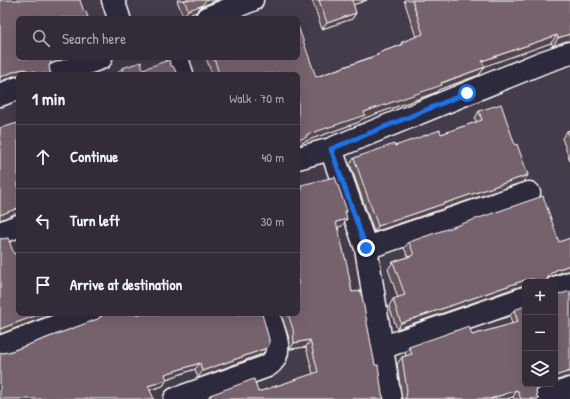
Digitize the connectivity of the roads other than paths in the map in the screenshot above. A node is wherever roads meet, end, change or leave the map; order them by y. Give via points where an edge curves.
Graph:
1 (113, 0) edge
2 (241, 2) edge
3 (118, 16) edge
4 (211, 16) edge
5 (570, 53) edge
6 (96, 60) edge
7 (178, 60) edge
8 (62, 72) edge
9 (181, 72) edge
10 (16, 89) edge
11 (0, 95) edge
12 (331, 149) junction
13 (300, 157) edge
14 (529, 193) dead end
15 (16, 227) edge
16 (0, 233) edge
17 (366, 248) junction
18 (570, 283) edge
19 (558, 287) edge
20 (522, 299) edge
21 (84, 316) edge
22 (269, 316) edge
23 (0, 347) edge
24 (381, 348) junction
25 (570, 389) edge
26 (174, 399) edge
27 (390, 399) edge
28 (544, 399) edge

1 - 3 street
2 - 4 street
5 - 12 street
6 - 8 street
7 - 9 street
10 - 11 street
12 - 13 street
12 - 17 street
14 - 17 street
15 - 16 street
17 - 24 street
18 - 19 street
20 - 24 street
21 - 23 street
22 - 26 street via 278,352 273,362 265,368
24 - 27 street
25 - 28 street

